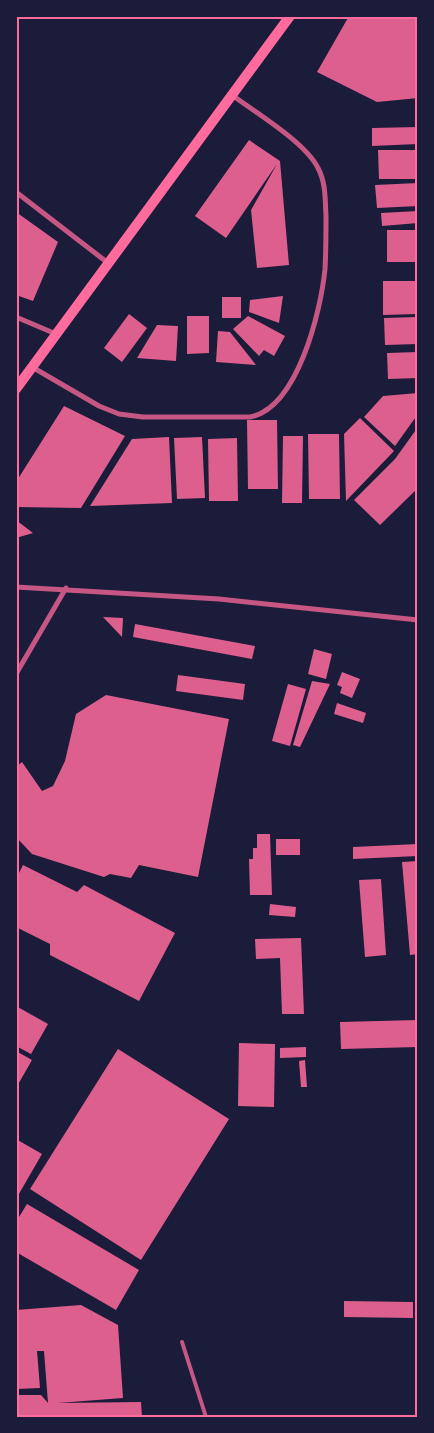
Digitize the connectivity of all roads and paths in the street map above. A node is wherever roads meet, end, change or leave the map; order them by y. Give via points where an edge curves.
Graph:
1 (290, 16) edge
2 (232, 95) junction
3 (16, 192) edge
4 (108, 263) junction
5 (16, 317) edge
6 (56, 334) junction
7 (32, 367) junction
8 (16, 390) edge
9 (16, 587) edge
10 (66, 588) junction
11 (418, 620) edge
12 (16, 674) edge
13 (182, 1342) dead end
14 (206, 1417) edge

1 - 2 main road
2 - 4 main road
2 - 7 street via 306,151 319,169 325,187 326,244 321,295 305,349 286,389 268,410 255,416 137,417 99,406
3 - 4 street
4 - 6 main road
5 - 6 street
6 - 7 main road
7 - 8 main road
9 - 10 street
10 - 11 street
10 - 12 street
13 - 14 lane

